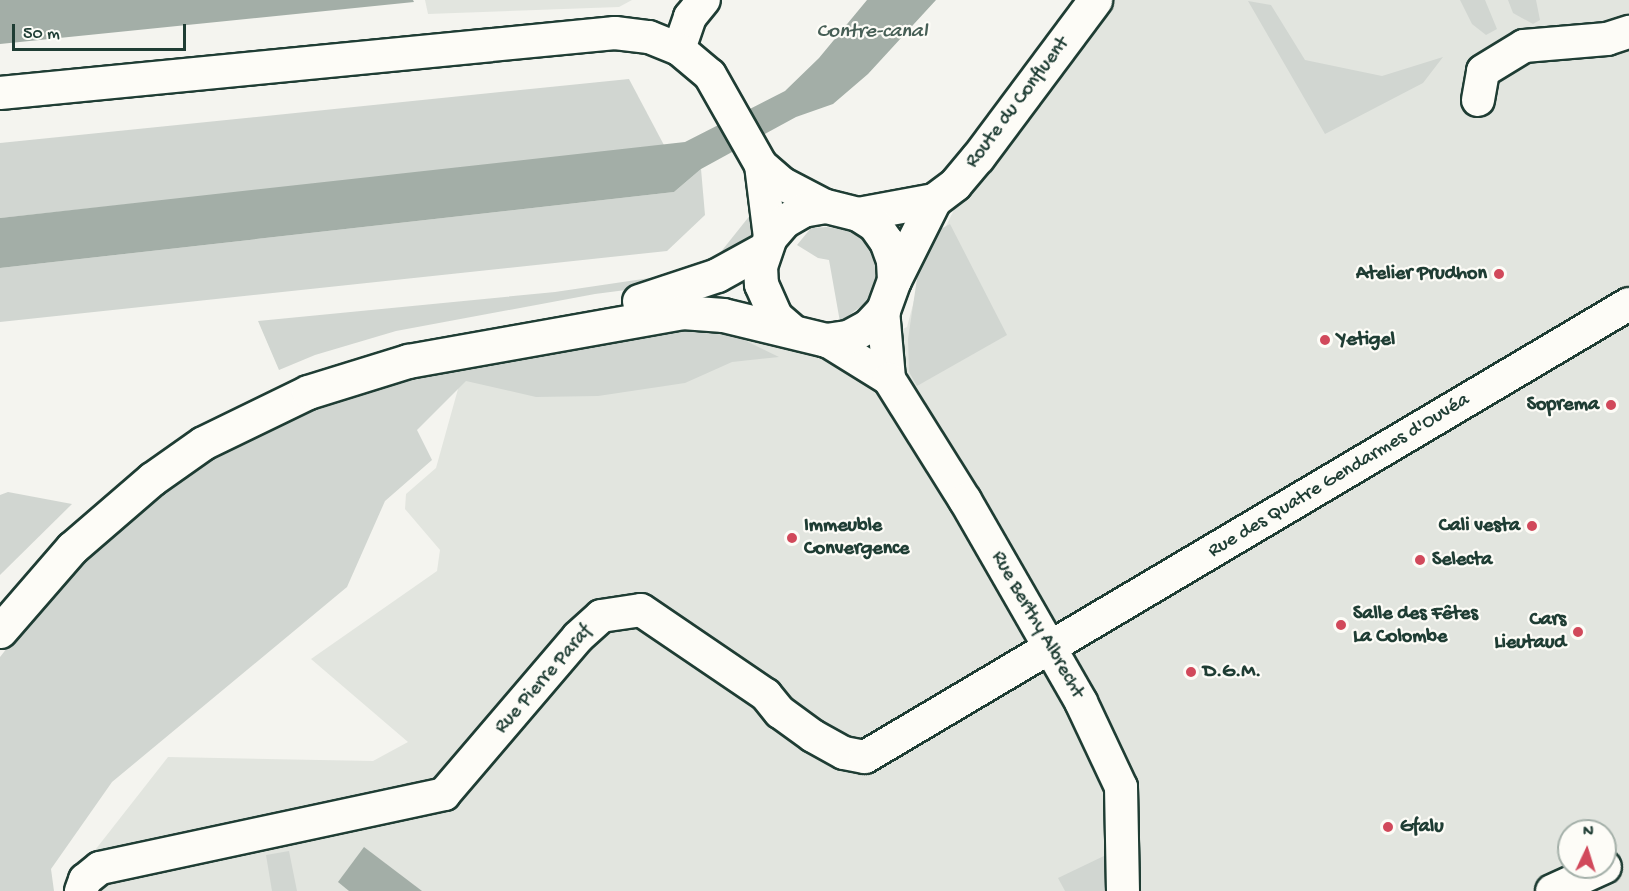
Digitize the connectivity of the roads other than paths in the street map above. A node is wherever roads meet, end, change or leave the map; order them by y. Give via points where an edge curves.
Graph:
1 (704, 0) edge
2 (1095, 0) edge
3 (1629, 32) edge
4 (679, 49) junction
5 (0, 93) edge
6 (1478, 100) dead end
7 (758, 158) junction
8 (934, 200) junction
9 (825, 206) junction
10 (858, 214) junction
11 (767, 243) junction
12 (888, 295) junction
13 (1629, 304) edge
14 (790, 329) junction
15 (826, 340) junction
16 (889, 379) junction
17 (0, 601) edge
18 (0, 630) edge
19 (1050, 648) junction
20 (91, 879) edge
21 (1578, 879) edge
22 (1124, 891) edge
23 (1552, 891) edge

1 - 4 street via 690,17
2 - 8 main road, Route du Confluent via 978,157 955,184
3 - 6 street via 1606,39 1524,46 1483,71
4 - 5 street via 649,37 615,33
4 - 7 street via 710,75
7 - 9 street via 783,184
7 - 11 street
8 - 10 main road, Route du Confluent
8 - 12 main road, Route du Confluent
9 - 10 main road
9 - 11 main road via 803,210 784,221
10 - 12 main road via 874,225 893,260
11 - 14 main road via 760,266 766,302
11 - 17 main road via 670,294 378,351 266,391 172,443 126,477 59,537
12 - 15 main road via 868,326 848,337
12 - 16 street, Rue Berthy Albrecht
13 - 19 street, Rue des Quatre Gendarmes d'Ouvéa
14 - 15 main road
14 - 18 main road via 723,315 682,312 408,361 308,392 203,443 101,519 43,577
15 - 16 street, Rue Berthy Albrecht
16 - 19 street, Rue Berthy Albrecht via 965,500
19 - 20 street, Rue Pierre Paraf via 865,757 844,753 813,736 780,712 766,695 640,610 601,616 578,637 444,794
19 - 22 street, Rue Berthy Albrecht via 1081,702 1121,787
21 - 23 street

